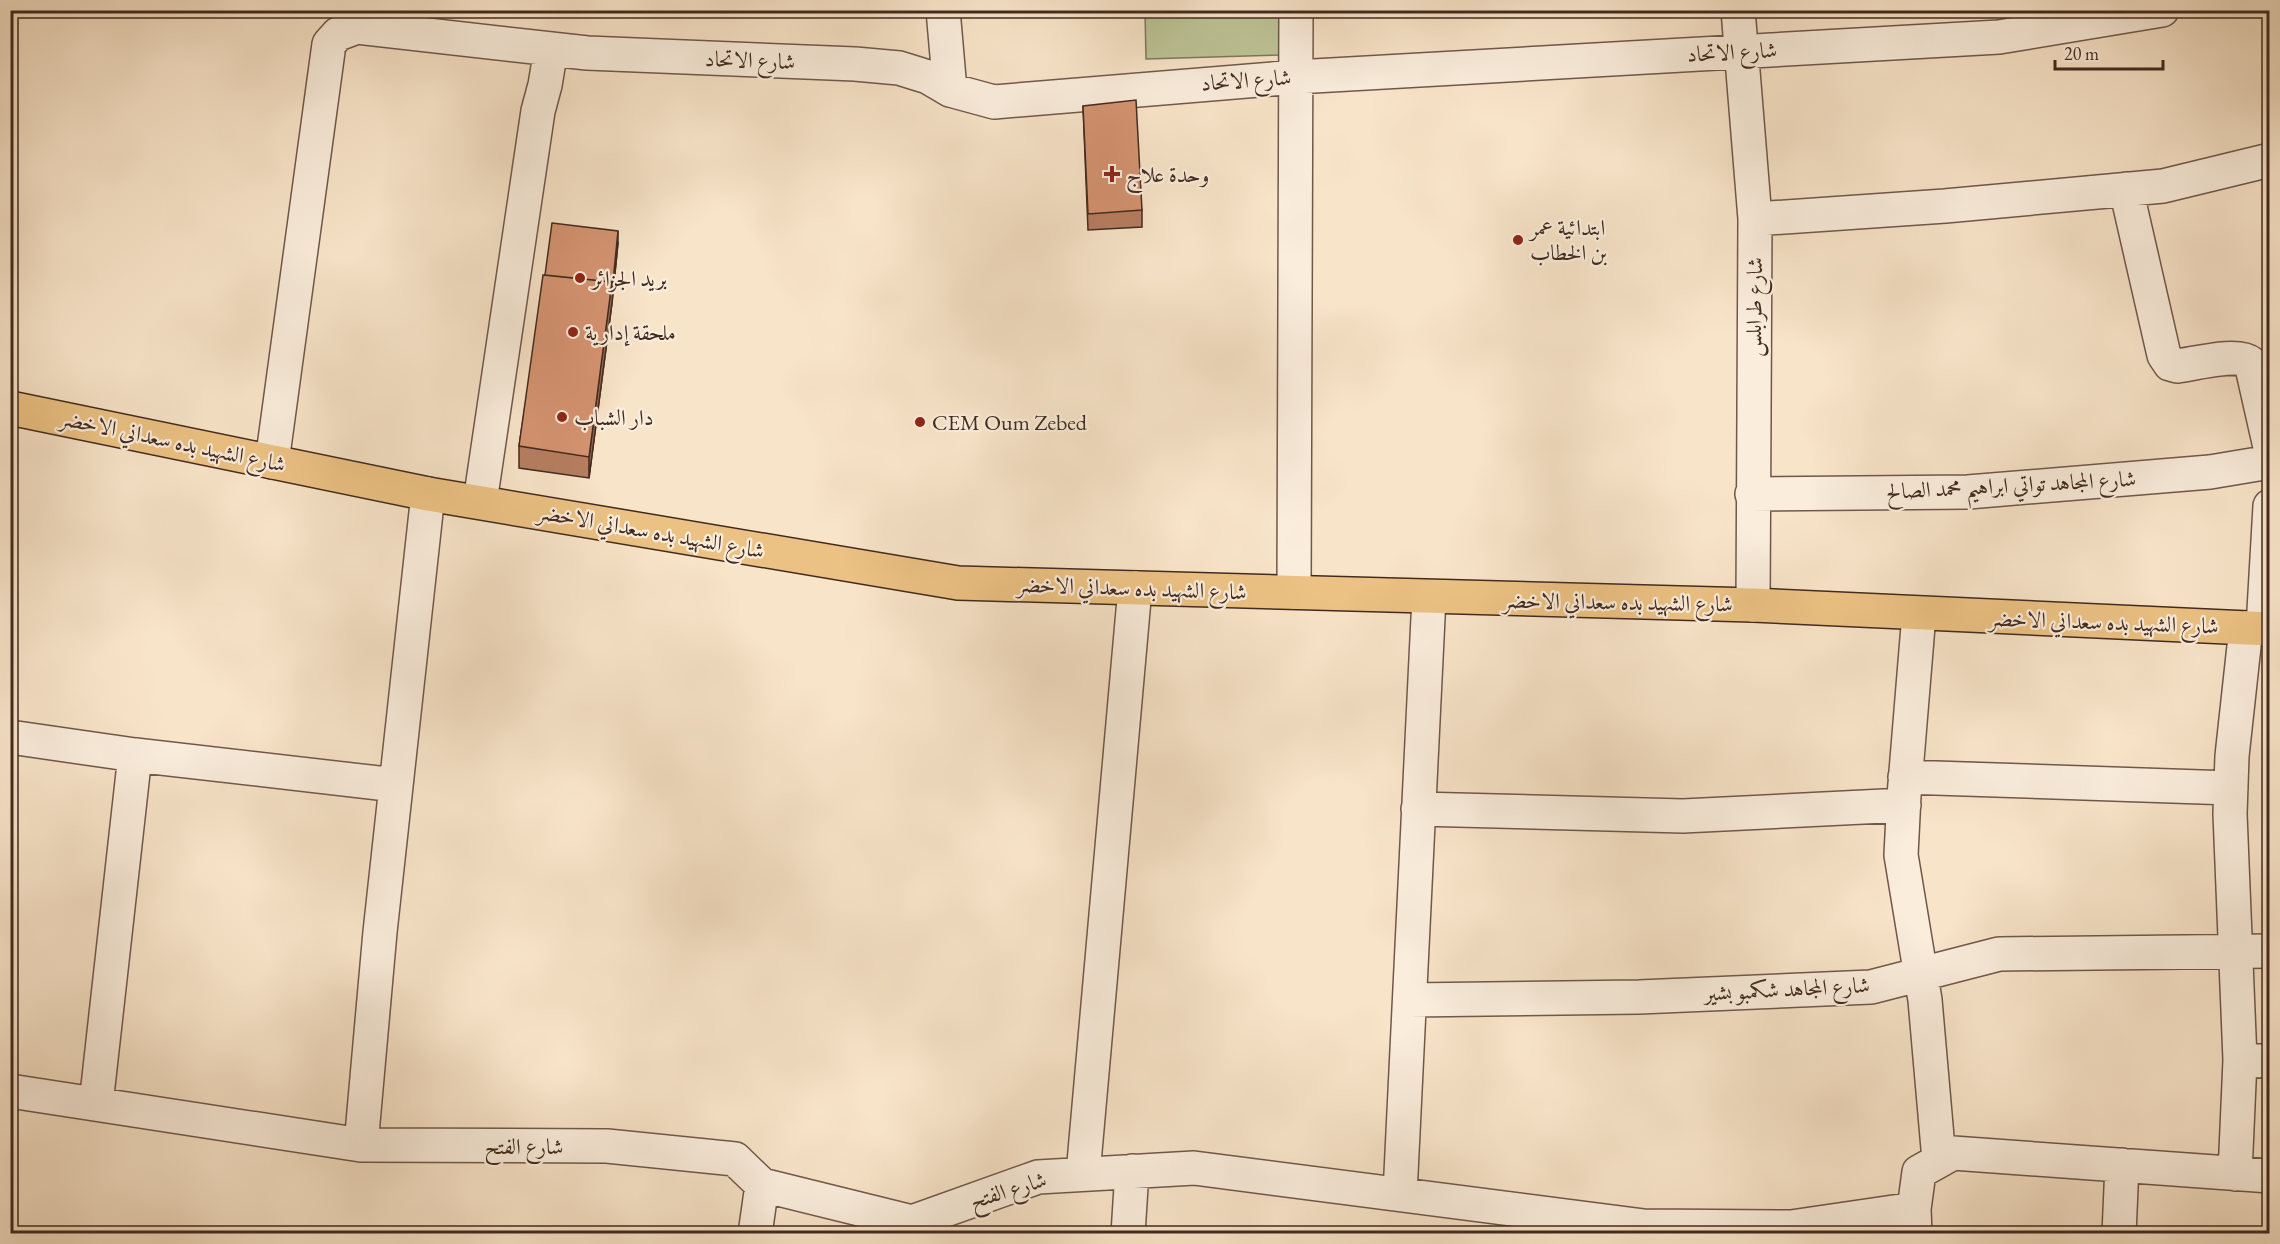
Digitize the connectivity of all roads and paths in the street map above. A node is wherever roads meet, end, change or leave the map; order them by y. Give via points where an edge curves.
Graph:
1 (943, 10) edge
2 (1296, 10) edge
3 (1738, 10) edge
4 (2162, 10) edge
5 (551, 49) junction
6 (1740, 51) junction
7 (1296, 76) junction
8 (950, 90) junction
9 (2270, 160) edge
10 (2126, 189) junction
11 (1755, 219) junction
12 (10, 408) edge
13 (2270, 447) edge
14 (272, 462) junction
15 (2270, 462) edge
16 (428, 494) junction
17 (1752, 494) junction
18 (480, 502) junction
19 (2270, 507) edge
20 (1135, 588) junction
21 (1294, 592) junction
22 (1429, 597) junction
23 (1753, 605) junction
24 (1919, 614) junction
25 (2259, 628) edge
26 (10, 736) edge
27 (135, 755) junction
28 (396, 785) junction
29 (2231, 788) junction
30 (1904, 791) junction
31 (1418, 809) junction
32 (2270, 951) edge
33 (2235, 952) junction
34 (1919, 975) junction
35 (1410, 1000) junction
36 (2255, 1061) edge
37 (10, 1091) edge
38 (96, 1104) junction
39 (361, 1145) junction
40 (1939, 1161) junction
41 (2122, 1165) junction
42 (1132, 1171) junction
43 (1083, 1174) junction
44 (2235, 1174) junction
45 (2270, 1176) edge
46 (762, 1185) junction
47 (1400, 1194) junction
48 (1914, 1221) edge
49 (911, 1227) edge
50 (754, 1233) edge
51 (1128, 1233) edge
52 (2119, 1233) edge

1 - 8 street
2 - 7 street
3 - 6 street, شارع طرابلس
4 - 6 street, شارع الاتحاد via 1999,37
5 - 8 street, شارع الاتحاد via 899,68 928,77
5 - 14 street, شارع الاتحاد via 357,27 338,34 329,44
5 - 18 street via 538,111
6 - 7 street, شارع الاتحاد
6 - 11 street, شارع طرابلس
7 - 8 street, شارع الاتحاد via 994,102
7 - 21 street
9 - 10 street via 2163,186
10 - 11 street
10 - 13 street via 2164,355 2177,366 2235,358 2251,363
11 - 17 street, شارع طرابلس
12 - 14 main road, شارع الشهيد بده سعداني الاخضر
14 - 16 main road, شارع الشهيد بده سعداني الاخضر
15 - 17 street, شارع المجاهد تواتي ابراهيم محمد الصالح via 2210,471 1968,492
16 - 18 main road, شارع الشهيد بده سعداني الاخضر
16 - 28 street
17 - 23 street, شارع طرابلس
18 - 20 main road, شارع الشهيد بده سعداني الاخضر via 958,583
19 - 25 street
20 - 21 main road, شارع الشهيد بده سعداني الاخضر
20 - 43 street
21 - 22 main road, شارع الشهيد بده سعداني الاخضر
22 - 23 main road, شارع الشهيد بده سعداني الاخضر
22 - 31 street
23 - 24 main road, شارع الشهيد بده سعداني الاخضر
24 - 25 main road, شارع الشهيد بده سعداني الاخضر
24 - 30 street
25 - 29 street via 2232,756
26 - 27 street
27 - 28 street
27 - 38 street
28 - 39 street
29 - 30 street
29 - 33 street
30 - 31 street via 1683,816
30 - 34 street via 1901,855
31 - 35 street
32 - 33 street, شارع المجاهد شكمبو بشير
33 - 34 street, شارع المجاهد شكمبو بشير via 1999,954
33 - 36 street
34 - 35 street, شارع المجاهد شكمبو بشير via 1871,987 1639,997
34 - 40 street via 1925,1000
35 - 47 street
36 - 44 street
37 - 38 street, شارع الفتح
38 - 39 street, شارع الفتح
39 - 46 street, شارع الفتح via 607,1146 735,1159
40 - 41 street via 1953,1153
40 - 48 street via 1919,1172
41 - 44 street
41 - 52 street
42 - 43 street, شارع الفتح
42 - 47 street, شارع الفتح via 1194,1168
42 - 51 street
43 - 49 street, شارع الفتح via 1038,1177
44 - 45 street
46 - 49 street, شارع الفتح
46 - 50 street
47 - 48 street, شارع الفتح via 1644,1226 1791,1227

